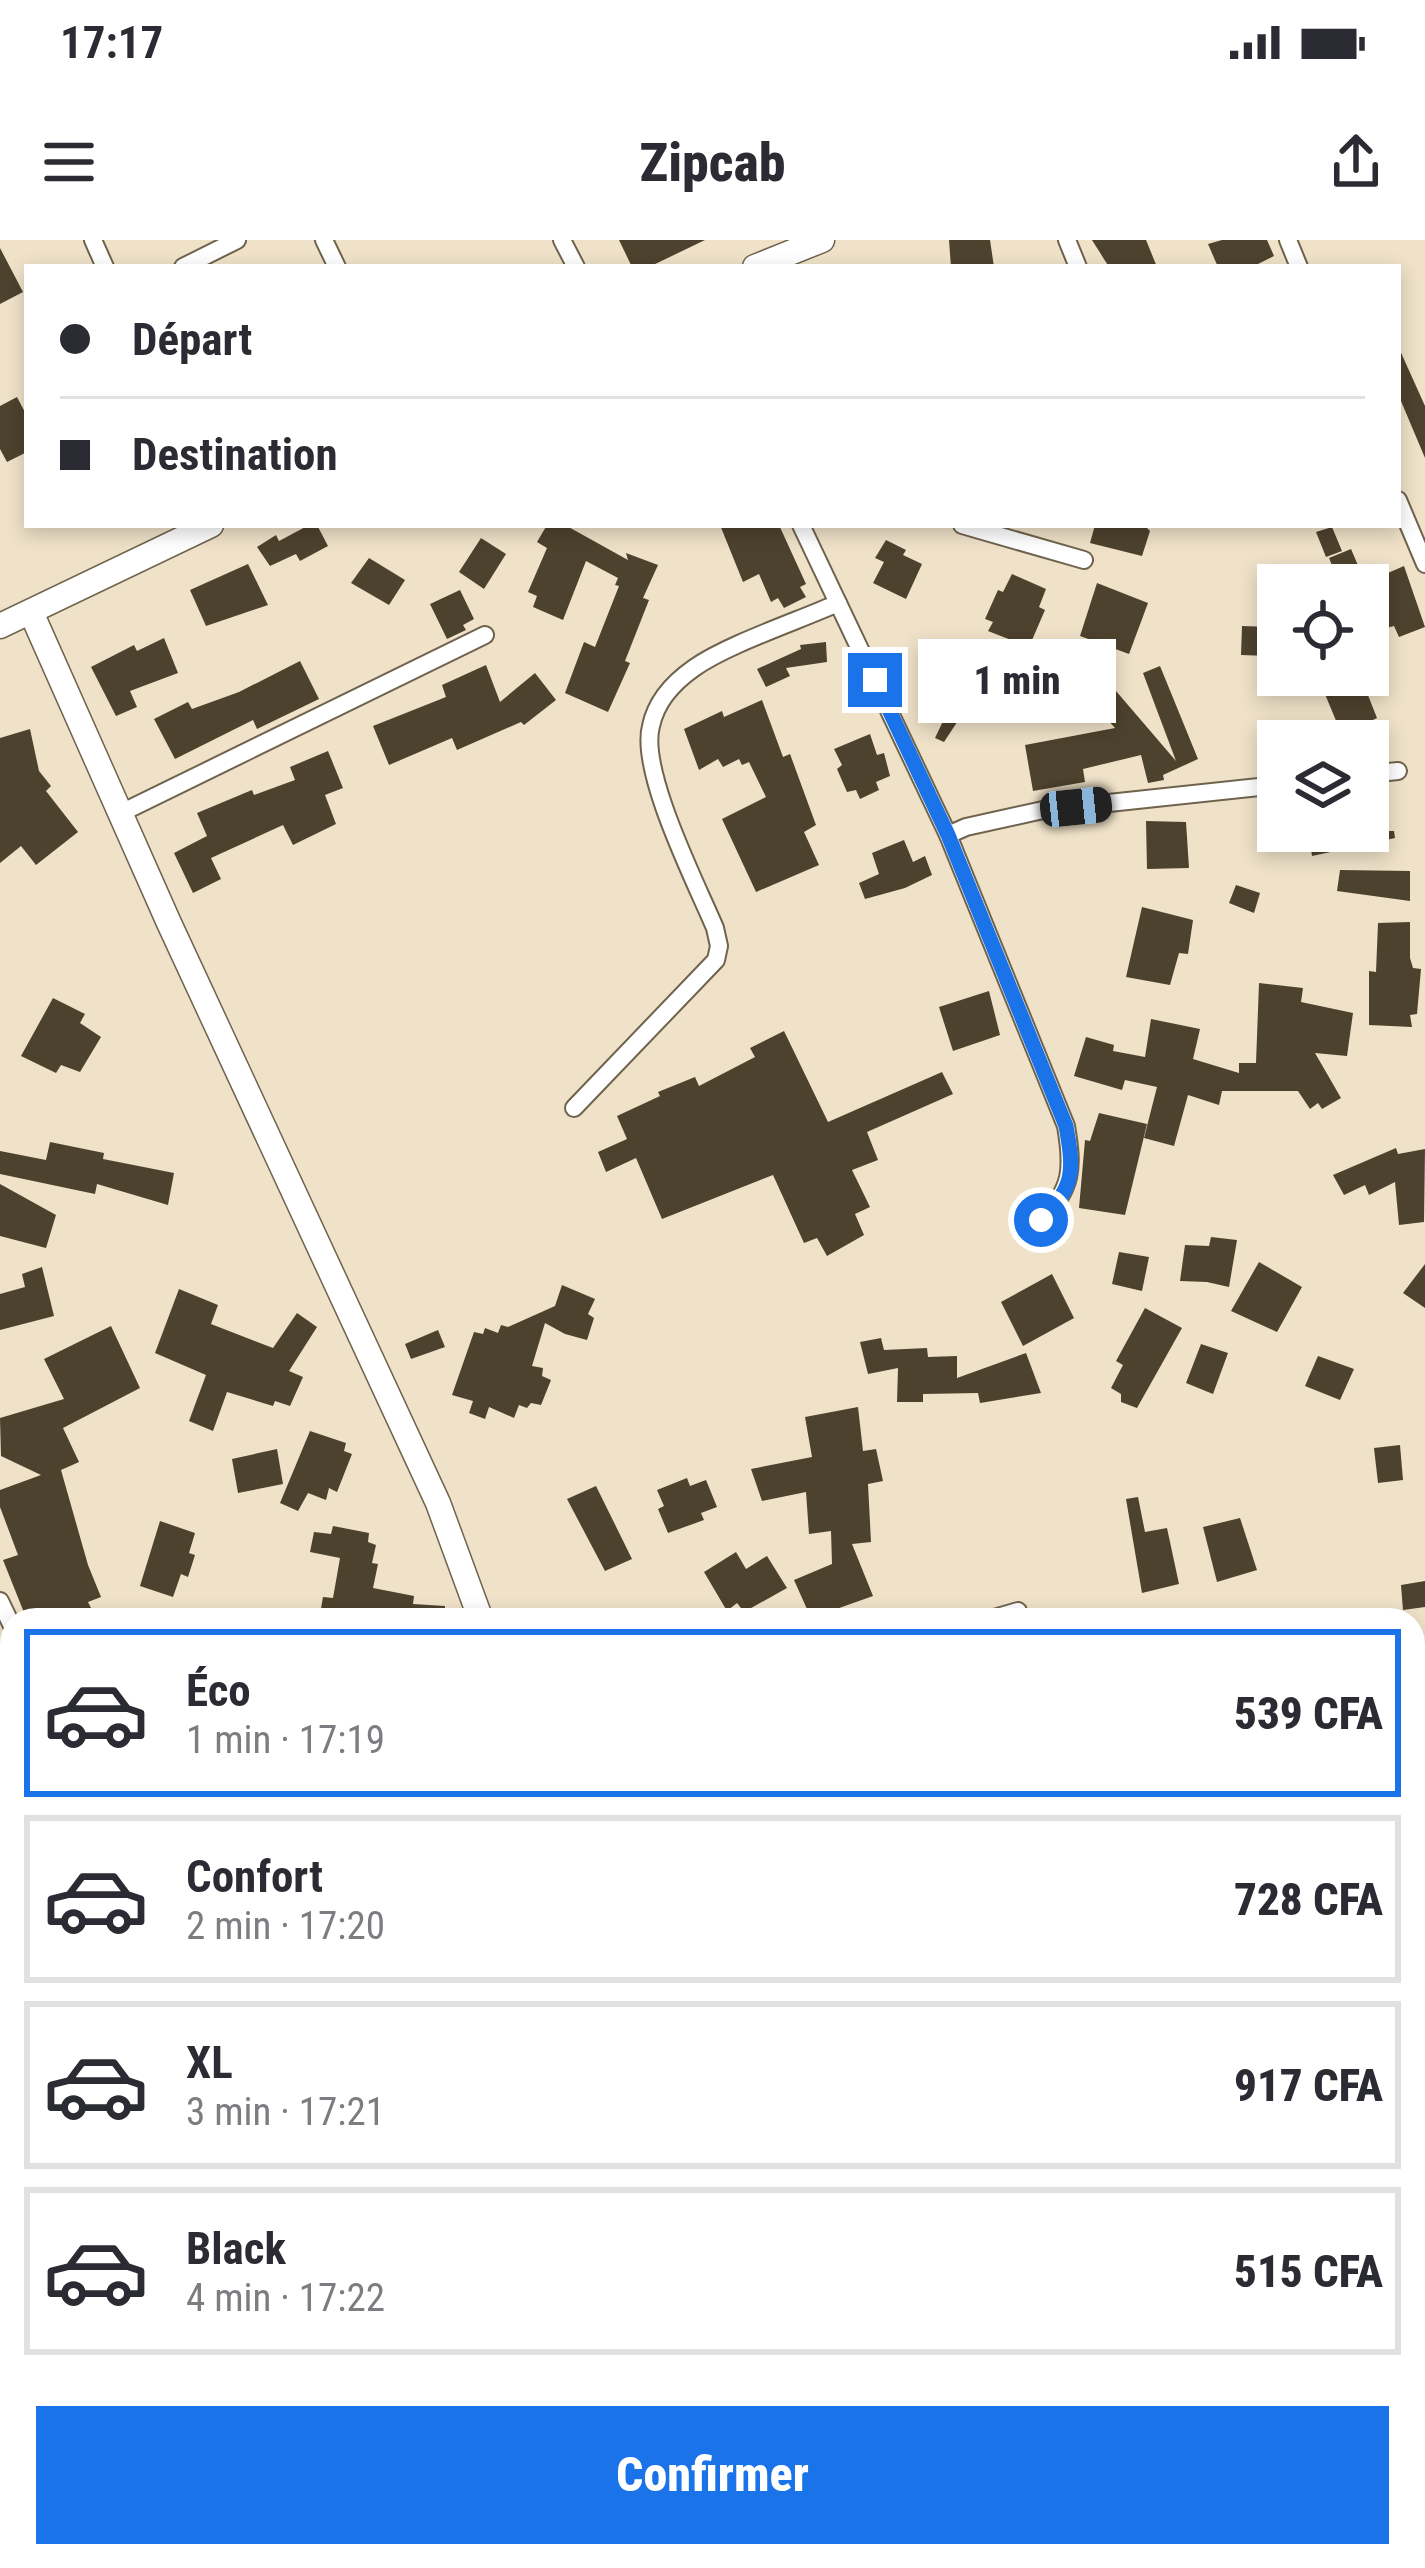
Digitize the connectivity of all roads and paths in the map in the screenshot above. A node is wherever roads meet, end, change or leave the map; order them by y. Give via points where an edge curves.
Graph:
1 (237, 240) edge
2 (822, 240) edge
3 (189, 264) edge
4 (762, 264) edge
5 (1401, 507) edge
6 (206, 528) edge
7 (802, 528) edge
8 (972, 528) edge
9 (1084, 560) dead end
10 (1425, 564) edge
11 (838, 603) junction
12 (31, 612) junction
13 (0, 626) edge
14 (485, 635) dead end
15 (1398, 770) dead end
16 (1389, 771) edge
17 (1257, 787) edge
18 (121, 813) junction
19 (948, 835) junction
20 (574, 1108) dead end
21 (1041, 1220) dead end
22 (477, 1608) edge

1 - 3 street
2 - 4 street
5 - 10 street
6 - 12 street
7 - 11 street
8 - 9 street
11 - 19 street
11 - 20 street via 698,665 661,704 650,728 655,781 715,928 716,961
12 - 13 street
12 - 18 street
14 - 18 street
15 - 16 street
17 - 19 street via 1043,810
18 - 22 street via 438,1503
19 - 21 street via 1066,1126 1067,1191

